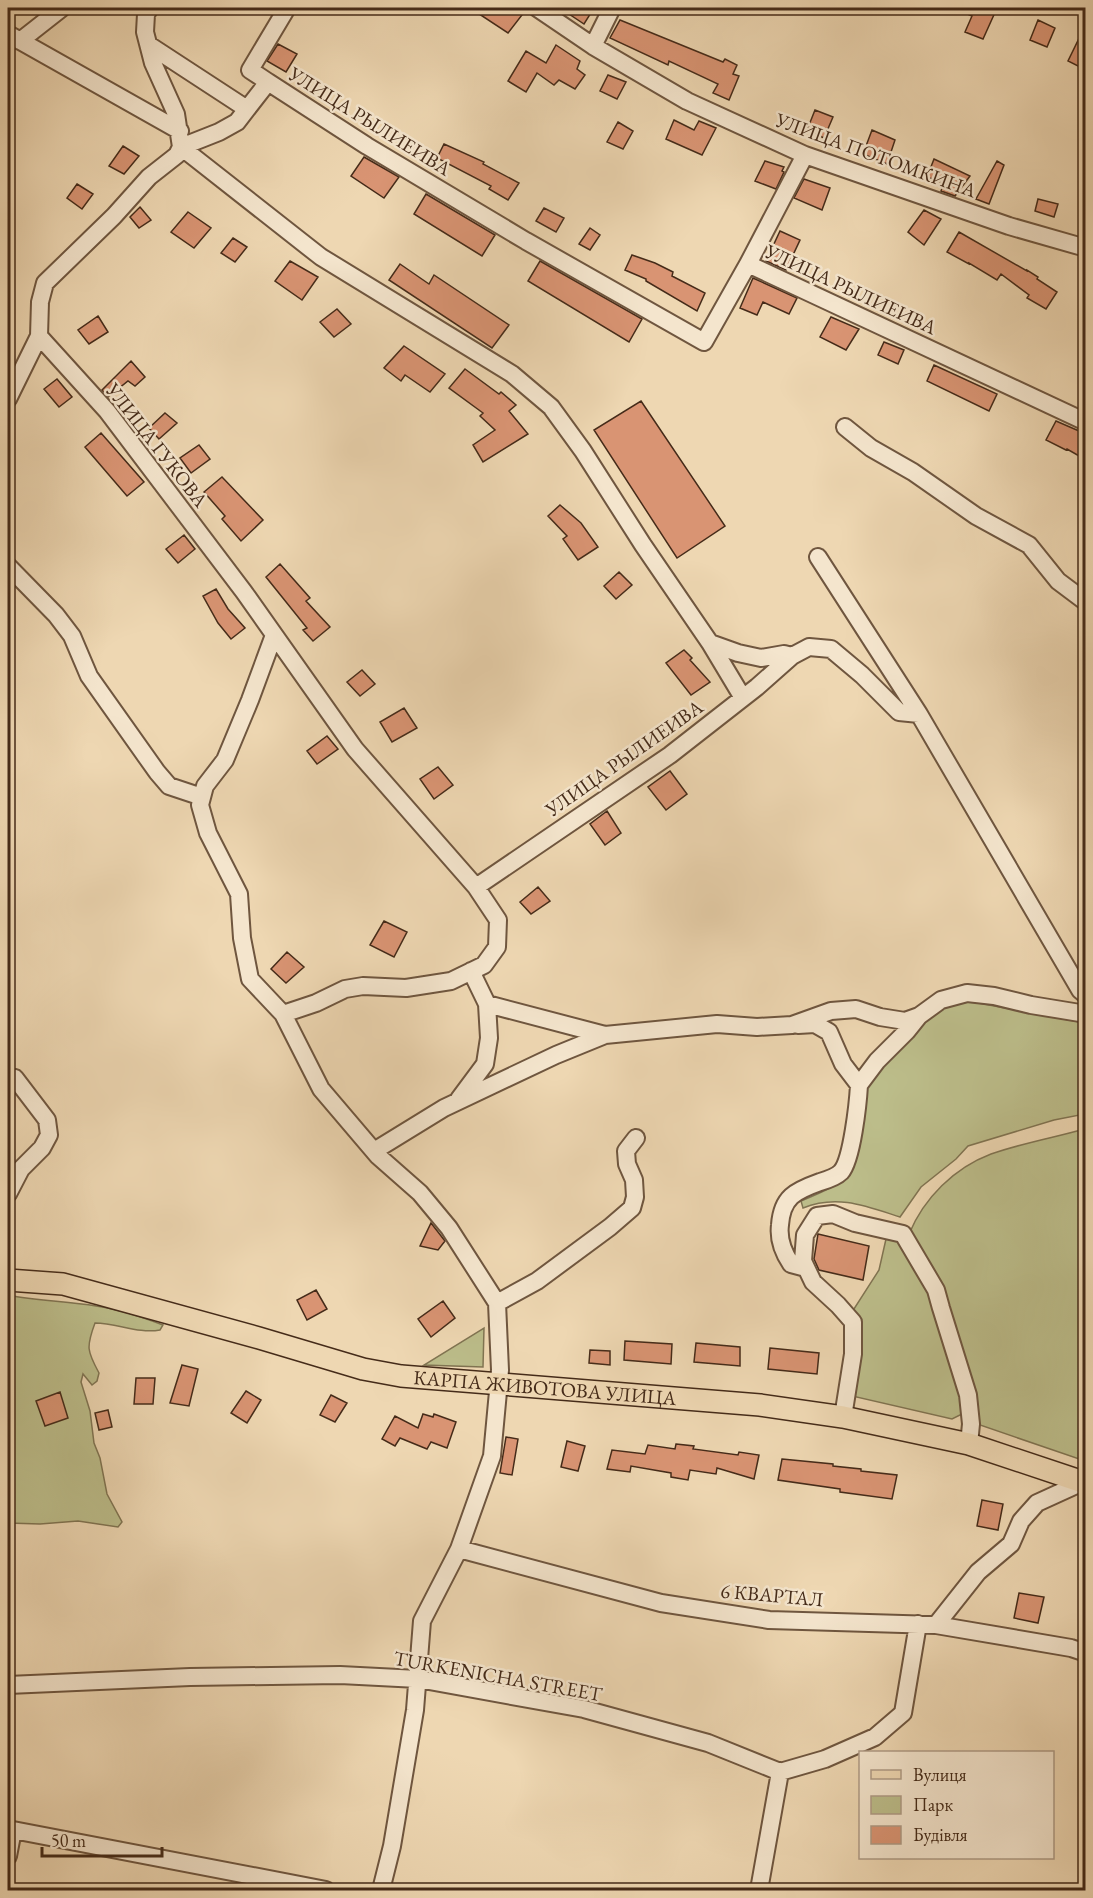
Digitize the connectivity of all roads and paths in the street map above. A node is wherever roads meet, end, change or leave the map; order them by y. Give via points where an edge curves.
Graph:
1 (62, 8) edge
2 (287, 8) edge
3 (537, 8) edge
4 (612, 8) edge
5 (144, 10) edge
6 (14, 37) edge
7 (149, 45) junction
8 (593, 46) junction
9 (268, 82) junction
10 (247, 109) junction
11 (181, 139) junction
12 (805, 155) junction
13 (1086, 248) edge
14 (748, 264) junction
15 (39, 336) junction
16 (8, 399) edge
17 (1086, 422) edge
18 (845, 427) dead end
19 (818, 557) dead end
20 (8, 566) edge
21 (1086, 602) edge
22 (274, 635) junction
23 (710, 643) junction
24 (792, 656) junction
25 (742, 698) junction
26 (919, 714) junction
27 (202, 797) junction
28 (476, 887) junction
29 (471, 971) junction
30 (1086, 995) edge
31 (487, 1004) junction
32 (283, 1014) junction
33 (1086, 1014) edge
34 (919, 1016) junction
35 (792, 1025) junction
36 (606, 1035) junction
37 (15, 1078) dead end
38 (859, 1085) junction
39 (457, 1102) junction
40 (636, 1138) dead end
41 (374, 1150) junction
42 (8, 1194) edge
43 (806, 1268) junction
44 (8, 1280) edge
45 (497, 1303) junction
46 (499, 1384) junction
47 (843, 1417) junction
48 (969, 1444) junction
49 (1084, 1482) edge
50 (459, 1549) junction
51 (918, 1624) junction
52 (936, 1625) junction
53 (1086, 1653) edge
54 (418, 1679) junction
55 (8, 1685) edge
56 (780, 1772) junction
57 (8, 1856) edge
58 (326, 1890) edge
59 (381, 1890) edge
60 (759, 1890) edge

1 - 6 street
2 - 9 street via 250,70
3 - 8 street, УЛИЦА ПОТОМКИНА
4 - 8 street
5 - 7 street
6 - 11 street
7 - 10 street
7 - 11 street via 176,114
8 - 12 street, УЛИЦА ПОТОМКИНА via 687,101
9 - 10 street, УЛИЦА РЫЛИЕИВА
9 - 14 street, УЛИЦА РЫЛИЕИВА via 526,241 704,342
10 - 11 street, УЛИЦА РЫЛИЕИВА via 237,122 219,132
11 - 15 street via 177,155 149,177 45,283
11 - 23 street via 321,257 512,374 551,407
12 - 13 street, УЛИЦА ПОТОМКИНА via 1009,226
12 - 14 street
14 - 17 street, УЛИЦА РЫЛИЕИВА
15 - 16 street
15 - 22 street, УЛИЦА ГУКОВА via 107,411
18 - 21 street via 976,516 1029,545 1058,581
19 - 26 street
20 - 27 street via 72,636 90,676 157,772 169,786
22 - 27 street via 225,760 205,786
22 - 28 street, УЛИЦА ГУКОВА via 355,749
23 - 24 street, УЛИЦА РЫЛИЕИВА via 761,658
23 - 25 street
24 - 25 street, УЛИЦА РЫЛИЕИВА
24 - 26 street, УЛИЦА РЫЛИЕИВА via 809,647 831,649 899,712
25 - 28 street, УЛИЦА РЫЛИЕИВА via 670,755
26 - 30 street
27 - 32 street via 200,805 208,833 239,894 250,980
28 - 29 street, УЛИЦА ГУКОВА via 498,920 497,947 483,965
29 - 31 street
29 - 32 street, УЛИЦА ГУКОВА via 451,981 406,988 363,986 345,990
31 - 36 street
31 - 39 street via 489,1038 484,1064
32 - 41 street via 321,1089
33 - 34 street via 967,993 941,1000
34 - 35 street via 905,1021 856,1009 840,1010
34 - 38 street
35 - 36 street via 717,1024
35 - 38 street via 815,1024 829,1032 843,1064
36 - 39 street
37 - 42 street via 47,1120 49,1135 21,1169
38 - 43 street via 851,1141 841,1171 789,1196 781,1211 782,1251 791,1264
39 - 41 street
40 - 45 street via 626,1151 634,1180 632,1209 537,1281
41 - 45 street via 420,1193 449,1228
43 - 47 street via 813,1282 853,1322 853,1354
43 - 48 street via 802,1261 805,1235 817,1215 833,1214 903,1234 939,1299 969,1395
44 - 46 main road, КАРПА ЖИВОТОВА УЛИЦА via 63,1284 363,1369
45 - 46 street
46 - 47 main road, КАРПА ЖИВОТОВА УЛИЦА via 760,1405
46 - 50 street via 492,1456
47 - 48 main road, КАРПА ЖИВОТОВА УЛИЦА
48 - 49 main road, КАРПА ЖИВОТОВА УЛИЦА
49 - 52 street via 1037,1503 1021,1521 1011,1544 978,1572
50 - 51 street, 6 КВАРТАЛ via 661,1603 769,1620
50 - 54 street via 422,1621
51 - 52 street, 6 КВАРТАЛ
51 - 56 street via 903,1713 875,1737
52 - 53 street, 6 КВАРТАЛ
54 - 55 street, TURKENICHA STREET via 340,1675 190,1677
54 - 56 street, TURKENICHA STREET via 584,1709 708,1743
54 - 59 street via 392,1846
56 - 60 street
57 - 58 street via 12,1830

